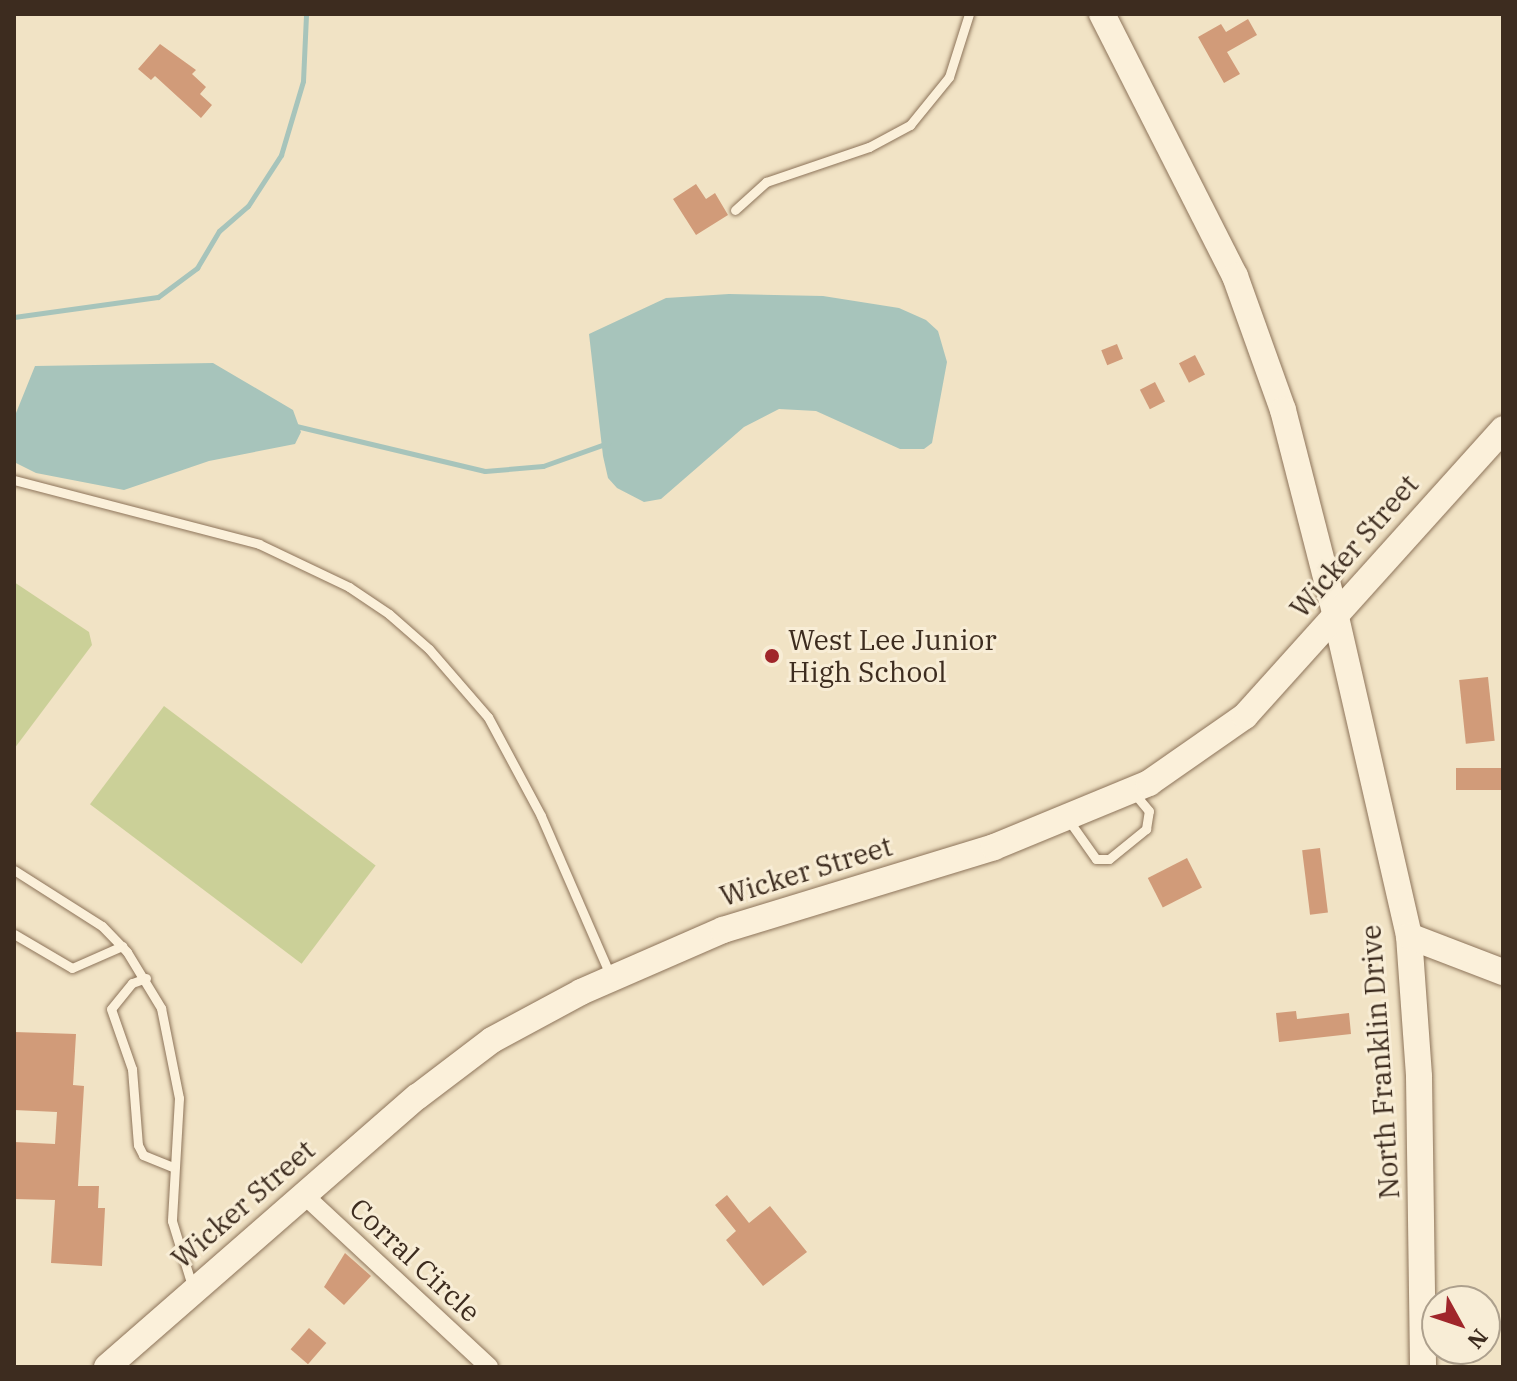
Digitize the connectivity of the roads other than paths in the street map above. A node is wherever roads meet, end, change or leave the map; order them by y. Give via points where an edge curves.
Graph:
1 (969, 14) edge
2 (1102, 14) edge
3 (735, 210) dead end
4 (1503, 429) edge
5 (14, 480) edge
6 (1336, 617) junction
7 (1132, 790) junction
8 (1066, 817) junction
9 (14, 870) edge
10 (14, 934) edge
11 (1409, 936) junction
12 (122, 946) junction
13 (1503, 972) edge
14 (146, 978) junction
15 (611, 979) junction
16 (173, 1167) junction
17 (303, 1194) junction
18 (193, 1289) junction
19 (107, 1367) edge
20 (489, 1367) edge
21 (1423, 1367) edge

1 - 3 lane via 949,77 910,125 869,147 766,182
2 - 6 main road, North Franklin Drive via 1235,276 1283,410
4 - 6 main road, Wicker Street
5 - 15 lane via 259,544 349,587 389,614 429,649 488,717 541,816
6 - 7 main road, Wicker Street via 1245,716
6 - 11 main road, North Franklin Drive
7 - 8 main road, Wicker Street
7 - 8 lane via 1149,811 1149,820 1134,842 1109,859 1096,859
8 - 15 main road, Wicker Street via 994,847 723,930
9 - 12 lane via 63,897
10 - 12 lane via 72,968
11 - 13 main road
11 - 21 main road, North Franklin Drive via 1419,1077
12 - 14 lane
14 - 16 lane via 171,1045 179,1098
14 - 16 lane via 132,983 111,1009 132,1069 138,1145 143,1155
15 - 17 main road, Wicker Street via 492,1040
16 - 18 lane via 172,1221
17 - 18 main road, Wicker Street
17 - 20 street, Corral Circle
18 - 19 main road, Wicker Street

